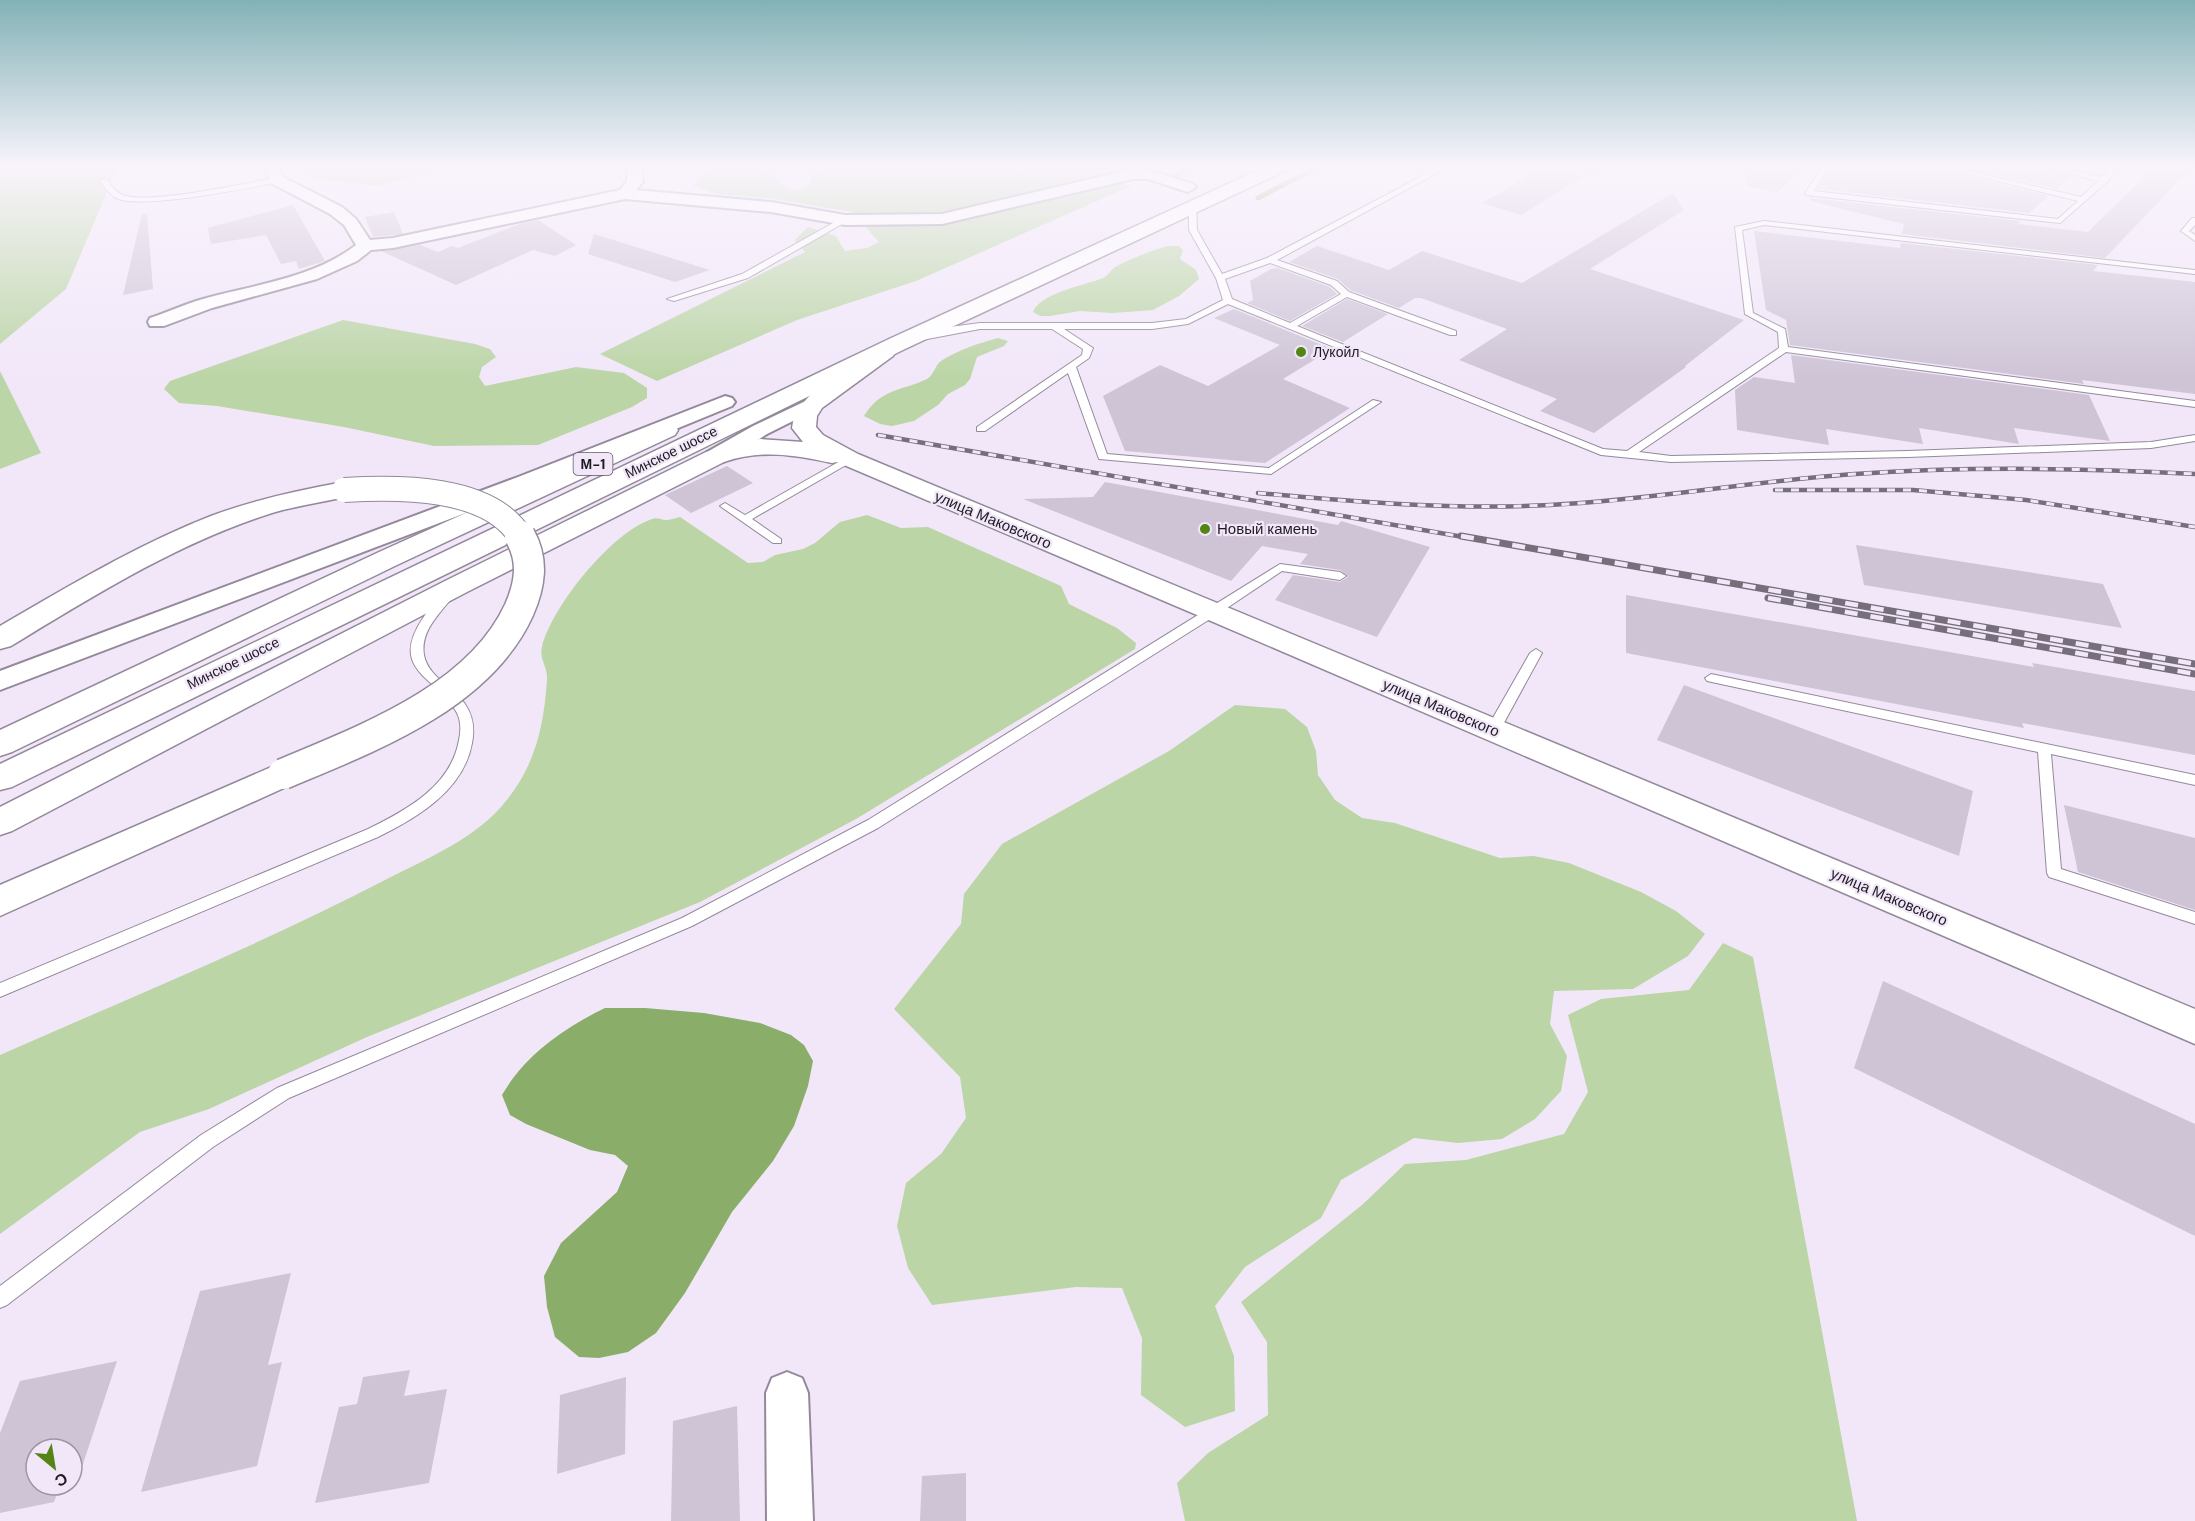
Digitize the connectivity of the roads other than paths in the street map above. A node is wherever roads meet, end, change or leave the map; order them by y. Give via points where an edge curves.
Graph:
1 (357, 237) edge
2 (417, 237) edge
3 (815, 237) edge
4 (1092, 237) edge
5 (1105, 237) edge
6 (1197, 237) edge
7 (1313, 237) edge
8 (1739, 237) edge
9 (1893, 237) edge
10 (366, 245) junction
11 (1270, 260) junction
12 (2195, 272) edge
13 (1220, 278) junction
14 (1346, 294) junction
15 (671, 299) dead end
16 (1228, 301) junction
17 (157, 322) dead end
18 (1054, 326) junction
19 (1291, 326) junction
20 (1453, 333) dead end
21 (893, 346) junction
22 (1784, 348) junction
23 (1071, 367) junction
24 (725, 402) junction
25 (1376, 402) dead end
26 (814, 403) junction
27 (2195, 404) edge
28 (981, 429) dead end
29 (2195, 438) edge
30 (1629, 454) junction
31 (715, 457) junction
32 (849, 459) junction
33 (725, 506) dead end
34 (745, 519) junction
35 (777, 541) dead end
36 (1340, 576) dead end
37 (457, 586) junction
38 (1214, 611) junction
39 (0, 639) edge
40 (1536, 653) dead end
41 (1711, 678) dead end
42 (0, 681) edge
43 (1493, 730) junction
44 (0, 744) edge
45 (2044, 748) junction
46 (0, 778) edge
47 (2195, 780) edge
48 (0, 822) edge
49 (0, 901) edge
50 (2195, 918) edge
51 (0, 990) edge
52 (2195, 1027) edge
53 (0, 1298) edge
54 (787, 1393) dead end
55 (790, 1521) edge

1 - 10 street
2 - 10 street
3 - 15 lane via 745,276
4 - 24 main road, Минское шоссе / М-1
5 - 21 main road, Минское шоссе / М-1
6 - 13 lane
7 - 11 lane
8 - 22 lane via 1749,314 1782,331
9 - 12 lane
10 - 17 street via 351,257 311,275
11 - 13 lane
11 - 14 lane via 1334,283
13 - 16 lane
14 - 19 lane
14 - 20 lane
16 - 18 lane via 1188,321 1152,326
16 - 19 lane
18 - 21 lane via 980,326
18 - 23 lane via 1088,348 1086,356
19 - 30 lane via 1601,452
21 - 26 main road
21 - 46 main road, Минское шоссе / М-1
22 - 27 lane
22 - 30 lane
23 - 25 lane via 1104,457 1271,471
23 - 28 lane
24 - 42 street via 526,482
24 - 44 main road, Минское шоссе / М-1
26 - 31 street
26 - 32 main road, улица Маковского via 805,416 804,428 814,440
29 - 30 lane via 2151,445 1908,454 1671,459
31 - 32 main road via 741,447 769,445
31 - 37 main road
32 - 34 lane
32 - 38 main road, улица Маковского
33 - 34 lane
34 - 35 lane
36 - 38 lane via 1280,567
37 - 48 main road
37 - 51 lane via 432,613 420,632 418,647 426,674 455,699 465,714 467,745 460,763 422,805 373,833
38 - 43 main road, улица Маковского
38 - 53 lane via 873,824 687,922 283,1093 207,1141
39 - 49 main road, bridge via 171,544 255,510 344,490 417,489 463,498 500,515 523,540 529,555 531,572 523,608 501,641 451,688 391,725
40 - 43 lane
41 - 45 lane
43 - 52 main road, улица Маковского
45 - 47 lane
45 - 50 lane via 2055,873
54 - 55 street

